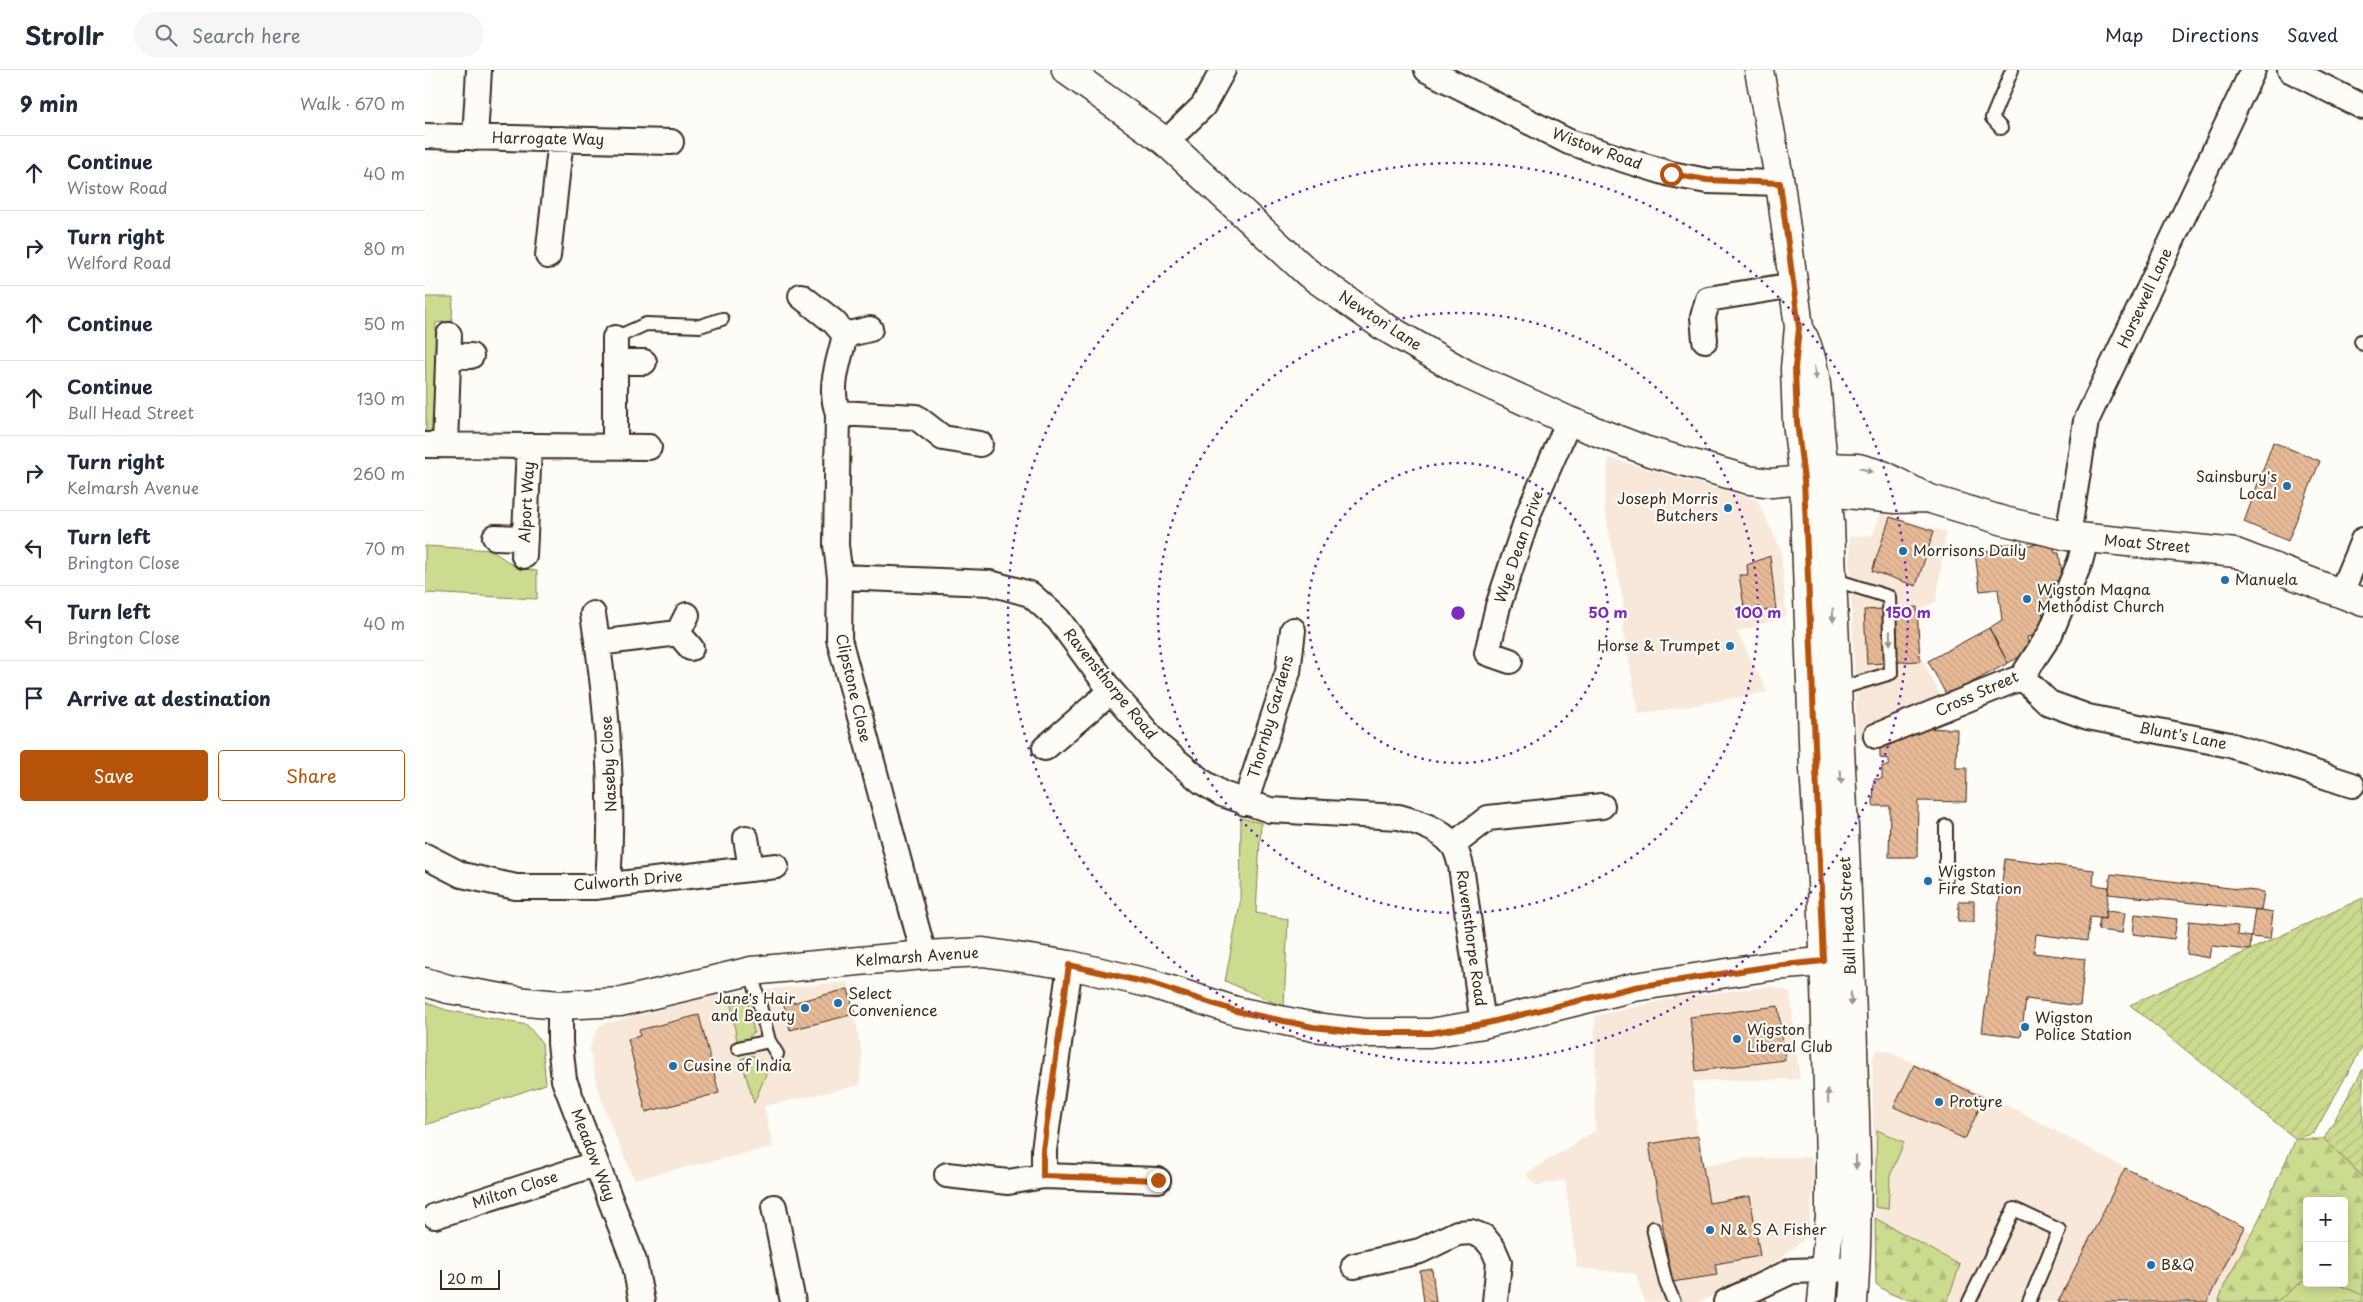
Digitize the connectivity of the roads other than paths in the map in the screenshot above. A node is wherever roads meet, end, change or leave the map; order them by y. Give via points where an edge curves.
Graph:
1 (479, 70) edge
2 (1066, 70) edge
3 (1427, 70) edge
4 (1759, 70) edge
5 (2012, 70) edge
6 (2252, 70) edge
7 (2289, 70) edge
8 (1226, 71) edge
9 (2363, 107) edge
10 (2001, 128) dead end
11 (425, 136) edge
12 (475, 138) junction
13 (561, 139) junction
14 (671, 142) dead end
15 (1166, 142) junction
16 (1780, 183) junction
17 (548, 256) dead end
18 (1794, 285) junction
19 (801, 296) dead end
20 (722, 319) dead end
21 (1799, 328) junction
22 (870, 329) dead end
23 (845, 335) junction
24 (615, 338) joint
25 (1705, 340) dead end
26 (456, 348) dead end
27 (615, 362) junction
28 (644, 362) dead end
29 (839, 413) junction
30 (1569, 421) junction
31 (980, 444) dead end
32 (435, 445) edge
33 (615, 446) junction
34 (529, 447) junction
35 (649, 447) dead end
36 (1819, 470) junction
37 (495, 536) dead end
38 (2077, 537) junction
39 (2363, 540) edge
40 (840, 576) junction
41 (1832, 579) junction
42 (2352, 598) edge
43 (593, 614) dead end
44 (1293, 630) dead end
45 (685, 632) dead end
46 (598, 643) junction
47 (1510, 661) dead end
48 (2022, 677) junction
49 (1111, 690) junction
50 (1820, 696) junction
51 (1876, 736) dead end
52 (1045, 748) dead end
53 (2352, 785) dead end
54 (1245, 803) junction
55 (1602, 806) dead end
56 (1946, 826) dead end
57 (746, 838) dead end
58 (1453, 844) junction
59 (425, 856) edge
60 (776, 866) dead end
61 (751, 869) junction
62 (1946, 878) dead end
63 (608, 885) junction
64 (924, 955) junction
65 (1837, 961) junction
66 (1069, 965) junction
67 (751, 971) junction
68 (425, 982) edge
69 (560, 1005) junction
70 (1483, 1024) junction
71 (769, 1041) junction
72 (738, 1048) dead end
73 (777, 1054) dead end
74 (595, 1164) junction
75 (947, 1175) dead end
76 (1043, 1176) junction
77 (1158, 1180) dead end
78 (774, 1207) dead end
79 (435, 1216) dead end
80 (1653, 1228) dead end
81 (1354, 1266) dead end
82 (1825, 1269) junction
83 (1856, 1269) junction
84 (642, 1302) edge
85 (793, 1302) edge
86 (1495, 1302) edge
87 (1674, 1302) edge
88 (1726, 1302) edge
89 (1822, 1302) edge
90 (1853, 1302) edge
91 (1969, 1302) edge
92 (2029, 1302) edge

1 - 12 street
2 - 15 main road, Newton Lane
3 - 16 street, Wistow Road via 1569,142 1631,162 1707,180
4 - 16 main road
5 - 10 lane via 1993,118
6 - 38 street, Horsewell Lane via 2086,421
7 - 9 street
8 - 15 street via 1203,106
11 - 12 street, Harrogate Way
12 - 13 street, Harrogate Way
13 - 14 street, Harrogate Way
13 - 17 street
15 - 30 main road, Newton Lane via 1308,273 1383,326 1466,374
16 - 18 main road
18 - 21 main road
18 - 25 street via 1708,299 1703,317
19 - 23 street
20 - 24 lane via 700,326 646,324
21 -> 36 main road via 1812,357 1820,414
21 - 36 main road via 1795,368 1797,422
22 - 23 street
23 - 29 street, Clipstone Close via 834,385 833,399
24 - 27 street
26 - 32 street
27 - 28 street
27 - 33 street
29 - 31 street via 916,418 943,438
29 - 40 street, Clipstone Close via 837,545
30 - 36 main road, Newton Lane via 1647,451 1749,480 1771,484
30 - 47 street, Wye Dean Drive via 1530,510 1498,606 1487,653
32 - 34 street, Alport Way
33 - 34 street, Alport Way
33 - 35 street, Alport Way
34 - 37 street, Alport Way via 525,547
36 - 38 main road, Moat Street via 1858,468 1883,475 1927,498 2004,521
36 - 41 main road, Bull Head Street via 1831,531
36 - 50 main road, Bull Head Street via 1807,565
38 - 42 main road, Moat Street via 2237,552
38 - 48 street, Cross Street via 2080,562 2050,634
39 - 42 street
40 - 49 street, Ravensthorpe Road via 990,583 1030,594 1058,618
40 - 64 street, Clipstone Close via 839,639
41 -> 50 main road, Bull Head Street
41 -> 50 lane via 1889,596 1891,672
43 - 46 street, Naseby Close
44 - 54 street, Thornby Gardens via 1288,672
45 - 46 street
46 - 63 street, Naseby Close via 610,762 612,826
48 - 51 street, Cross Street
48 - 53 street, Blunt's Lane via 2049,703 2088,717 2230,745
49 - 52 street
49 - 54 street, Ravensthorpe Road via 1160,747 1201,781
50 - 65 main road, Bull Head Street
54 - 58 street, Ravensthorpe Road via 1291,812 1399,817 1419,822
55 - 58 street via 1487,818
56 - 62 lane
57 - 61 street
58 - 70 street, Ravensthorpe Road via 1461,866
59 - 63 street, Culworth Drive via 462,875 516,887
60 - 61 street, Culworth Drive
61 - 63 street, Culworth Drive
64 - 66 main road, Kelmarsh Avenue via 983,952
64 - 67 main road, Kelmarsh Avenue
65 - 70 main road, Kelmarsh Avenue via 1773,966 1635,987
82 -> 65 main road, Bull Head Street
65 -> 83 main road, Bull Head Street via 1856,1158
66 - 70 main road, Kelmarsh Avenue via 1152,984 1236,1011 1313,1027 1365,1033 1430,1033
66 - 76 street via 1043,1150
67 - 69 main road, Kelmarsh Avenue via 621,1002
67 - 71 lane
68 - 69 main road, Kelmarsh Avenue via 448,989
69 - 74 street, Meadow Way via 564,1080
71 - 72 lane
71 - 73 lane
74 - 79 street, Milton Close
74 - 84 street, Meadow Way via 634,1261
75 - 76 street via 1008,1182
76 - 77 street
78 - 85 street
80 - 87 lane via 1666,1283
81 - 86 street via 1419,1251 1457,1233 1471,1232 1484,1237 1499,1262
82 - 83 street
82 - 88 street via 1792,1271
82 - 89 main road, Bull Head Street
83 - 90 main road, Bull Head Street
91 - 92 lane via 2014,1209 2059,1230

